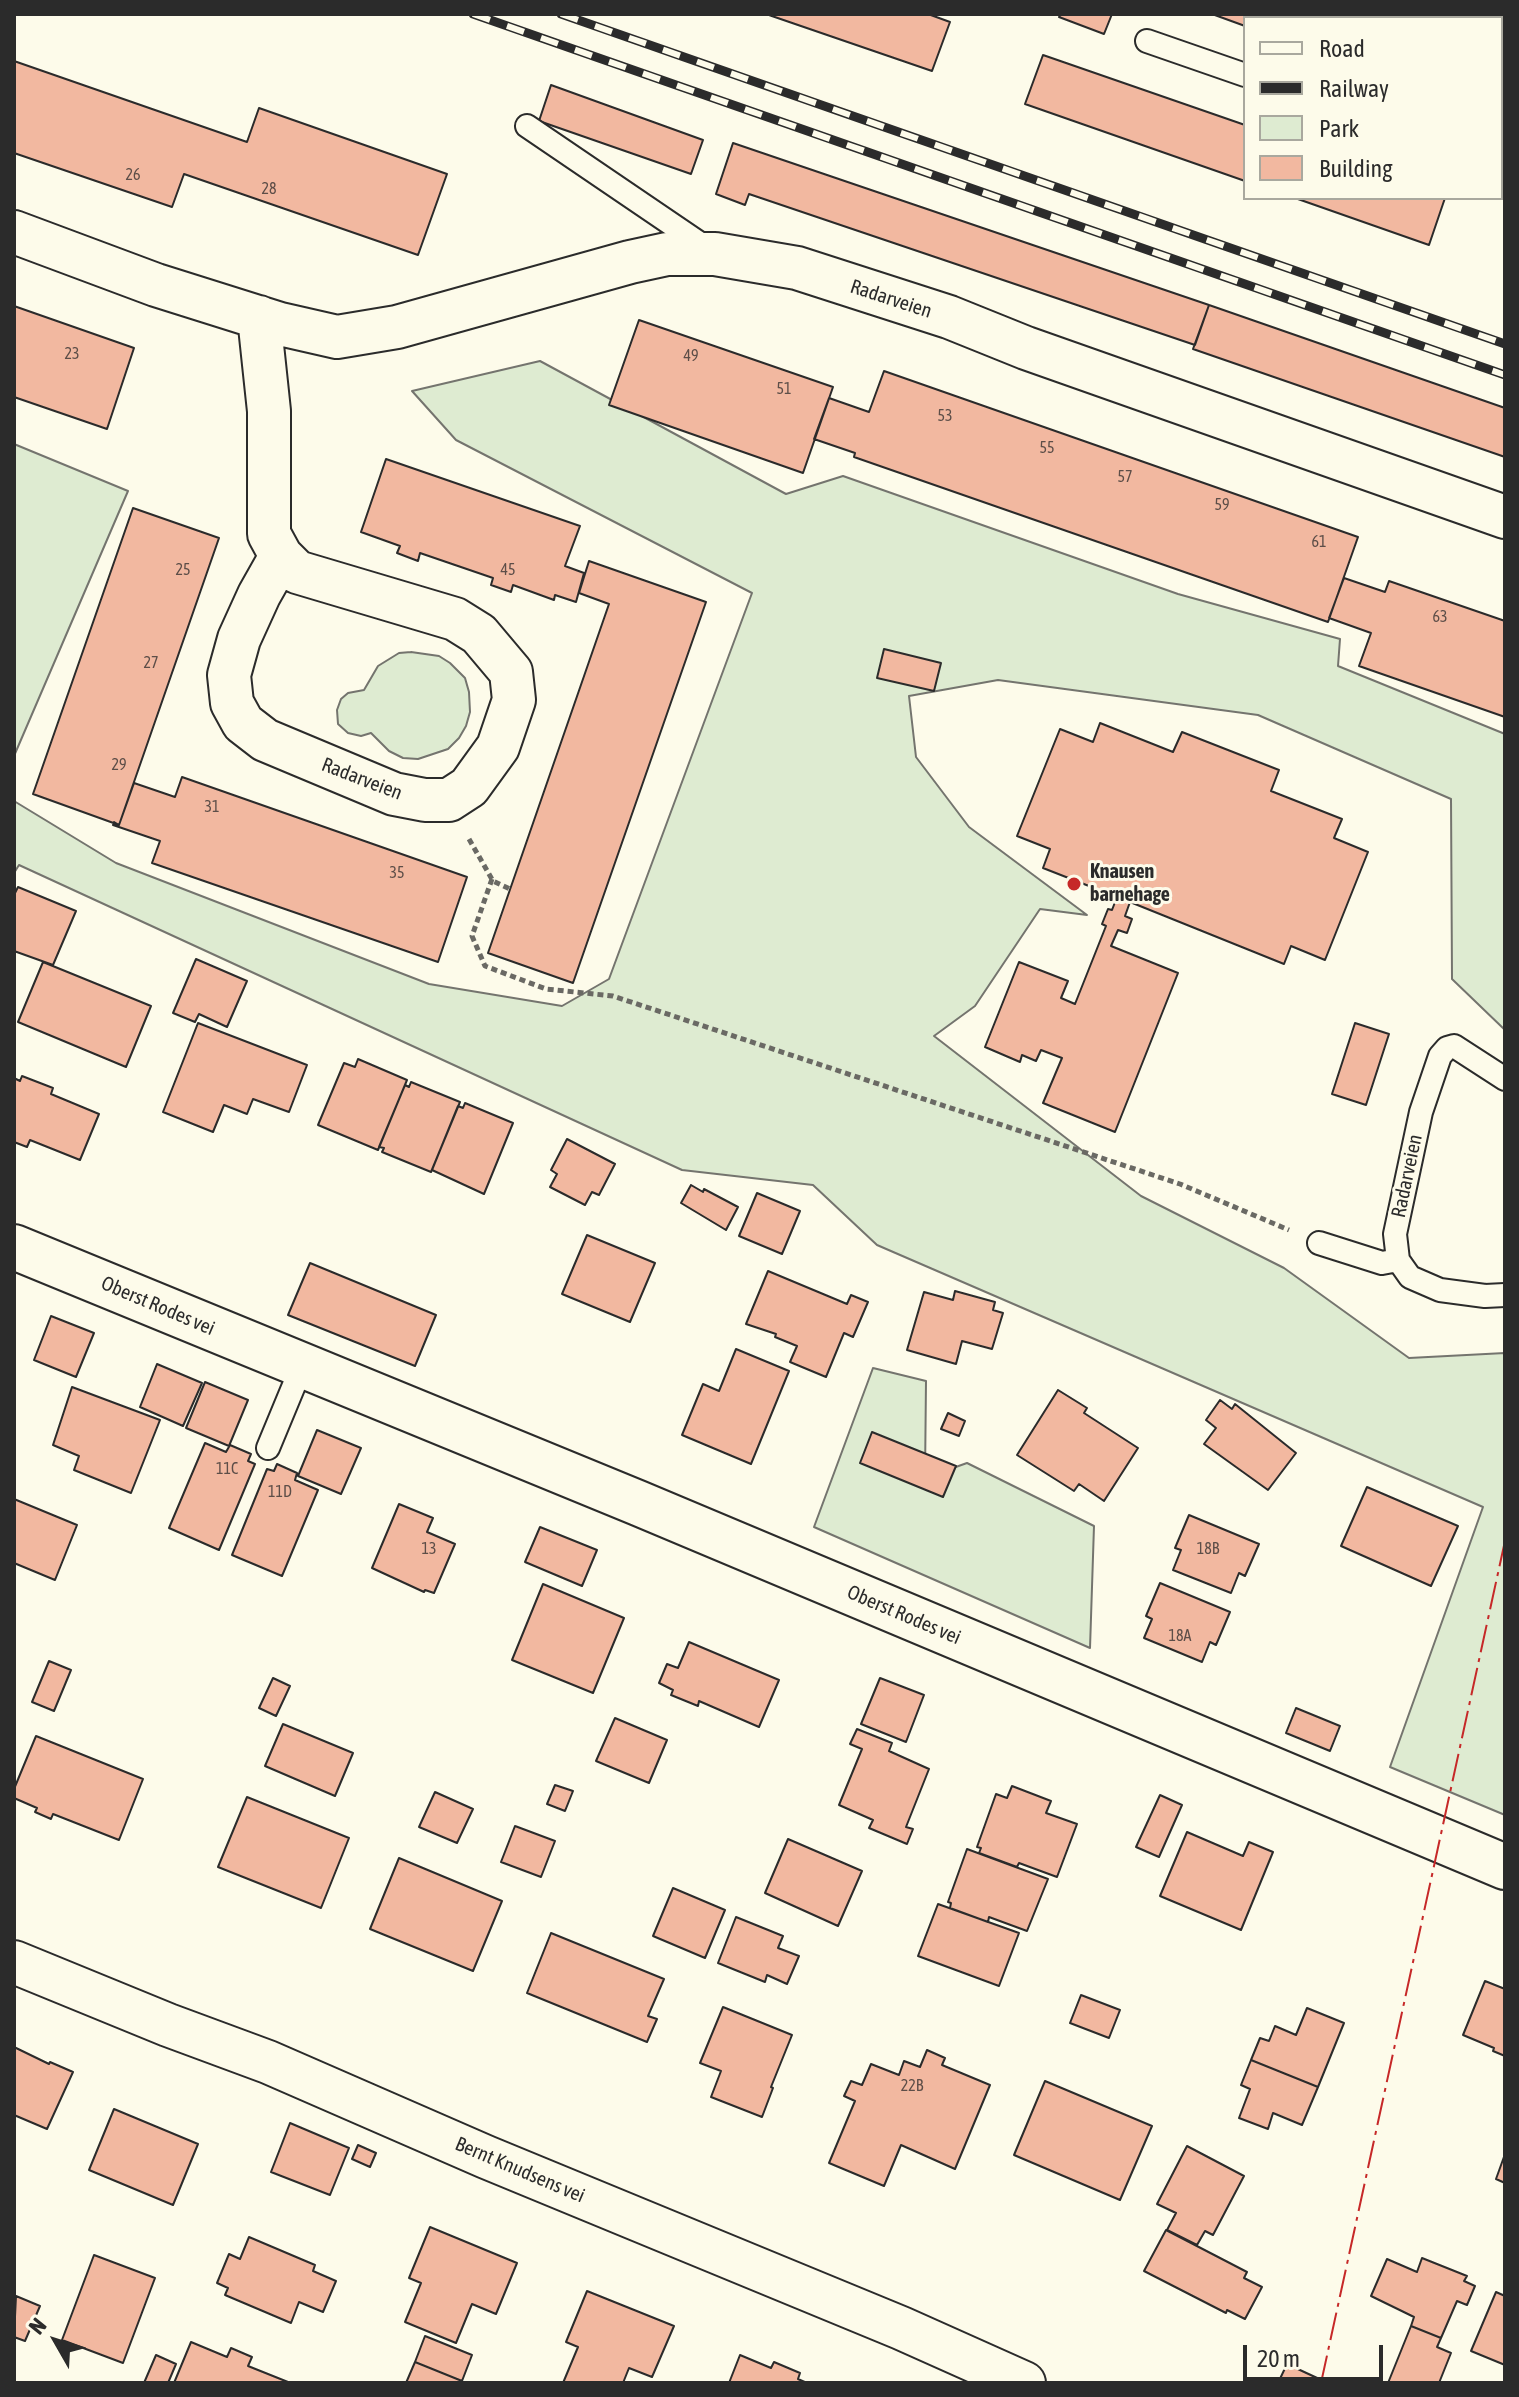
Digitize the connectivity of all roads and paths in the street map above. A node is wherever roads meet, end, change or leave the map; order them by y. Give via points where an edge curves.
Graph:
1 (1147, 41) dead end
2 (1243, 74) edge
3 (527, 126) dead end
4 (14, 232) edge
5 (715, 254) junction
6 (259, 317) junction
7 (1505, 517) edge
8 (281, 556) junction
9 (467, 835) dead end
10 (492, 879) junction
11 (510, 889) dead end
12 (1505, 1079) edge
13 (1319, 1243) joint
14 (14, 1247) edge
15 (1398, 1260) junction
16 (1505, 1295) edge
17 (302, 1366) junction
18 (268, 1448) dead end
19 (1505, 1867) edge
20 (14, 1962) edge
21 (1024, 2383) edge

1 - 2 lane
3 - 5 lane
4 - 6 street, Radarveien
5 - 6 street, Radarveien via 667,254 630,262 397,327 337,337
5 - 7 street, Radarveien via 797,268 949,317
6 - 8 street via 269,411 269,534
8 - 8 street, Radarveien via 297,572 455,619 479,634 511,672 514,700 498,747 469,787 449,800 394,794 265,740 243,723 232,703 229,675 239,639
9 - 10 path
10 - 11 path
10 - 13 path via 472,936 485,966 546,989 613,996 1150,1174
12 - 15 lane, Radarveien via 1454,1046 1440,1056 1406,1175 1395,1234
13 - 15 lane via 1382,1263
14 - 17 street, Oberst Rodes vei
15 - 16 lane via 1410,1277 1440,1290
17 - 18 lane
17 - 19 street, Oberst Rodes vei
20 - 21 street, Bernt Knudsens vei via 268,2062

